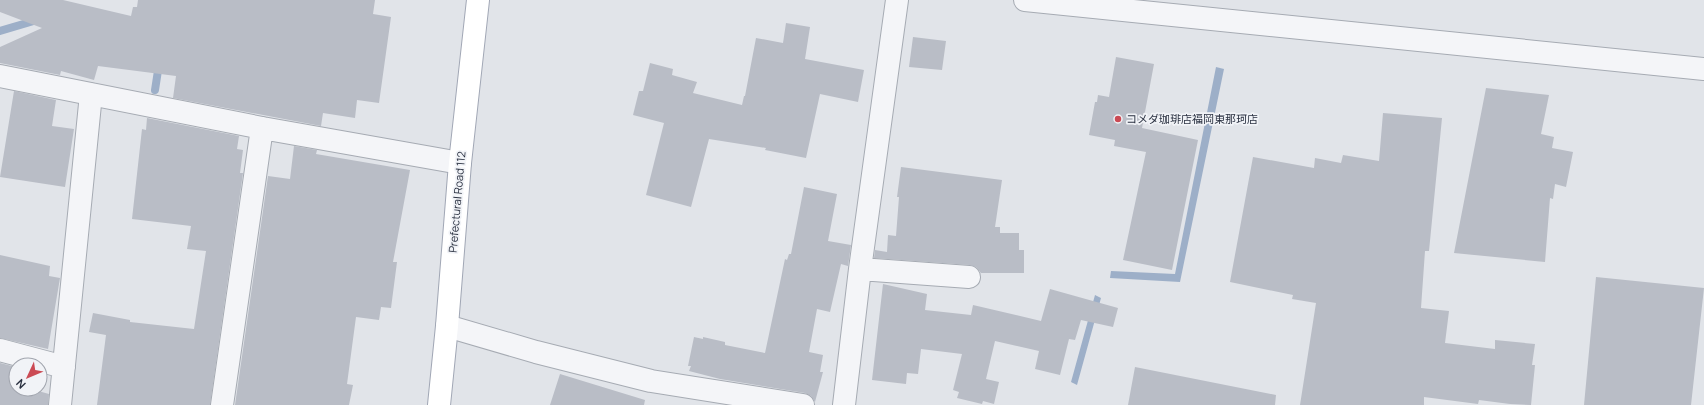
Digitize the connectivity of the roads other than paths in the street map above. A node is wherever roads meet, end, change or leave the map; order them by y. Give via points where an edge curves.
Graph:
1 (478, 0) edge
2 (897, 0) edge
3 (1024, 0) edge
4 (1704, 69) edge
5 (0, 76) edge
6 (91, 94) junction
7 (262, 128) junction
8 (460, 163) junction
9 (860, 269) junction
10 (969, 277) dead end
11 (447, 326) junction
12 (0, 350) edge
13 (64, 367) junction
14 (60, 405) edge
15 (222, 405) edge
16 (439, 405) edge
17 (803, 405) edge
18 (844, 405) edge

1 - 8 main road, Prefectural Road 112
2 - 9 street
3 - 4 street
5 - 6 street
6 - 7 street
6 - 13 street
7 - 8 street
7 - 15 street
8 - 11 main road, Prefectural Road 112
9 - 10 street
9 - 18 street
11 - 16 main road, Prefectural Road 112
11 - 17 street via 651,381
12 - 13 street
13 - 14 street

